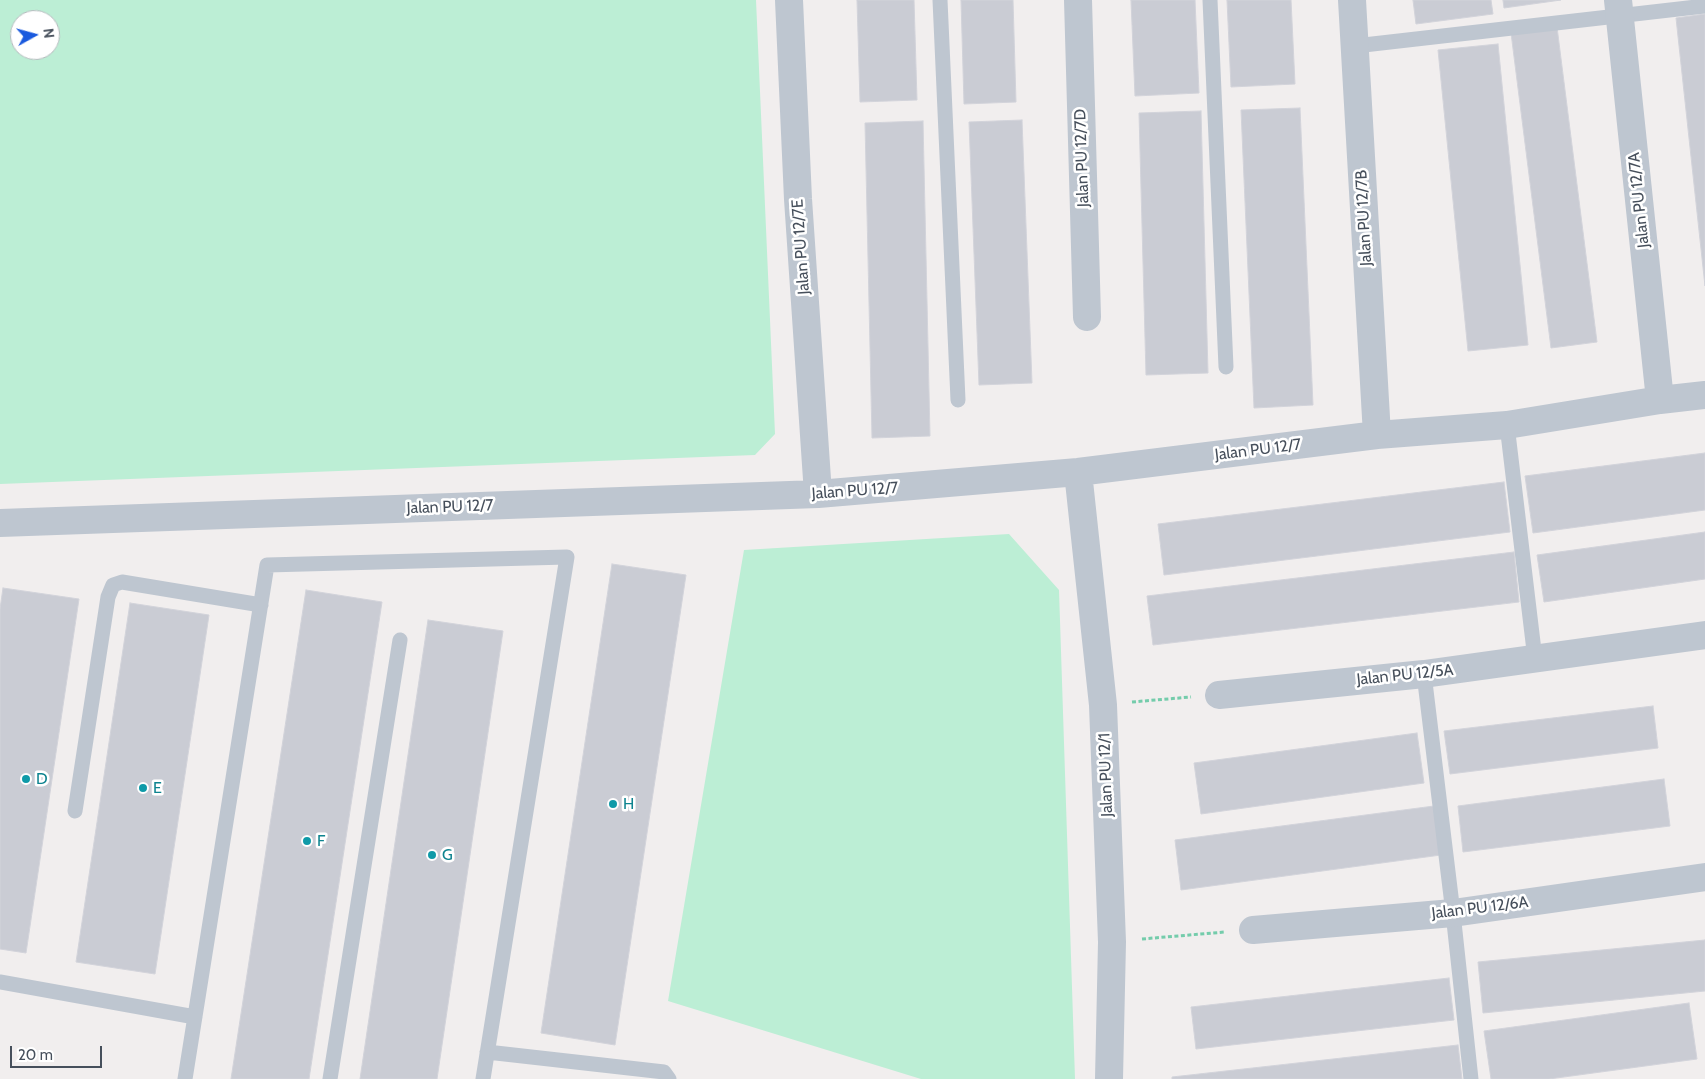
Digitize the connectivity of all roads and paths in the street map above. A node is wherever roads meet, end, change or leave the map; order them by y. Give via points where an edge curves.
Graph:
1 (789, 0) edge
2 (940, 0) edge
3 (1078, 0) edge
4 (1210, 0) edge
5 (1352, 0) edge
6 (1705, 6) edge
7 (1619, 7) edge
8 (1355, 46) junction
9 (1087, 316) dead end
10 (1226, 367) dead end
11 (1705, 395) edge
12 (958, 400) dead end
13 (1660, 400) junction
14 (1507, 425) junction
15 (1377, 435) junction
16 (1078, 472) junction
17 (818, 494) junction
18 (0, 523) edge
19 (261, 605) junction
20 (1705, 635) edge
21 (400, 640) dead end
22 (1535, 659) junction
23 (1424, 674) junction
24 (1219, 694) joint
25 (1103, 705) junction
26 (75, 811) dead end
27 (1705, 877) edge
28 (1453, 913) junction
29 (1253, 930) joint
30 (1112, 942) junction
31 (0, 982) edge
32 (195, 1017) junction
33 (487, 1052) junction
34 (185, 1079) edge
35 (330, 1079) edge
36 (483, 1079) edge
37 (669, 1079) edge
38 (1109, 1079) edge
39 (1471, 1079) edge

1 - 17 street, Jalan PU 12/7E via 798,199
2 - 12 lane
3 - 9 street, Jalan PU 12/7D
4 - 10 lane
5 - 8 street, Jalan PU 12/7B
6 - 7 lane
7 - 8 lane
7 - 13 street, Jalan PU 12/7A
8 - 15 street, Jalan PU 12/7B
11 - 13 street, Jalan PU 12/7
13 - 14 street, Jalan PU 12/7
14 - 15 street, Jalan PU 12/7
14 - 22 lane
15 - 16 street, Jalan PU 12/7
16 - 17 street, Jalan PU 12/7
16 - 25 street, Jalan PU 12/1
17 - 18 street, Jalan PU 12/7
19 - 26 lane via 122,582 113,586 108,597
19 - 32 lane
19 - 33 lane via 267,565 567,557
20 - 22 street, Jalan PU 12/5A
21 - 35 lane
22 - 23 street, Jalan PU 12/5A
23 - 24 street, Jalan PU 12/5A
23 - 28 lane
24 - 25 path
25 - 30 street, Jalan PU 12/1
27 - 28 street, Jalan PU 12/6A
28 - 29 street, Jalan PU 12/6A
28 - 39 lane
29 - 30 path
30 - 38 street, Jalan PU 12/1
31 - 32 lane
32 - 34 lane
33 - 36 lane
33 - 37 lane via 664,1072

